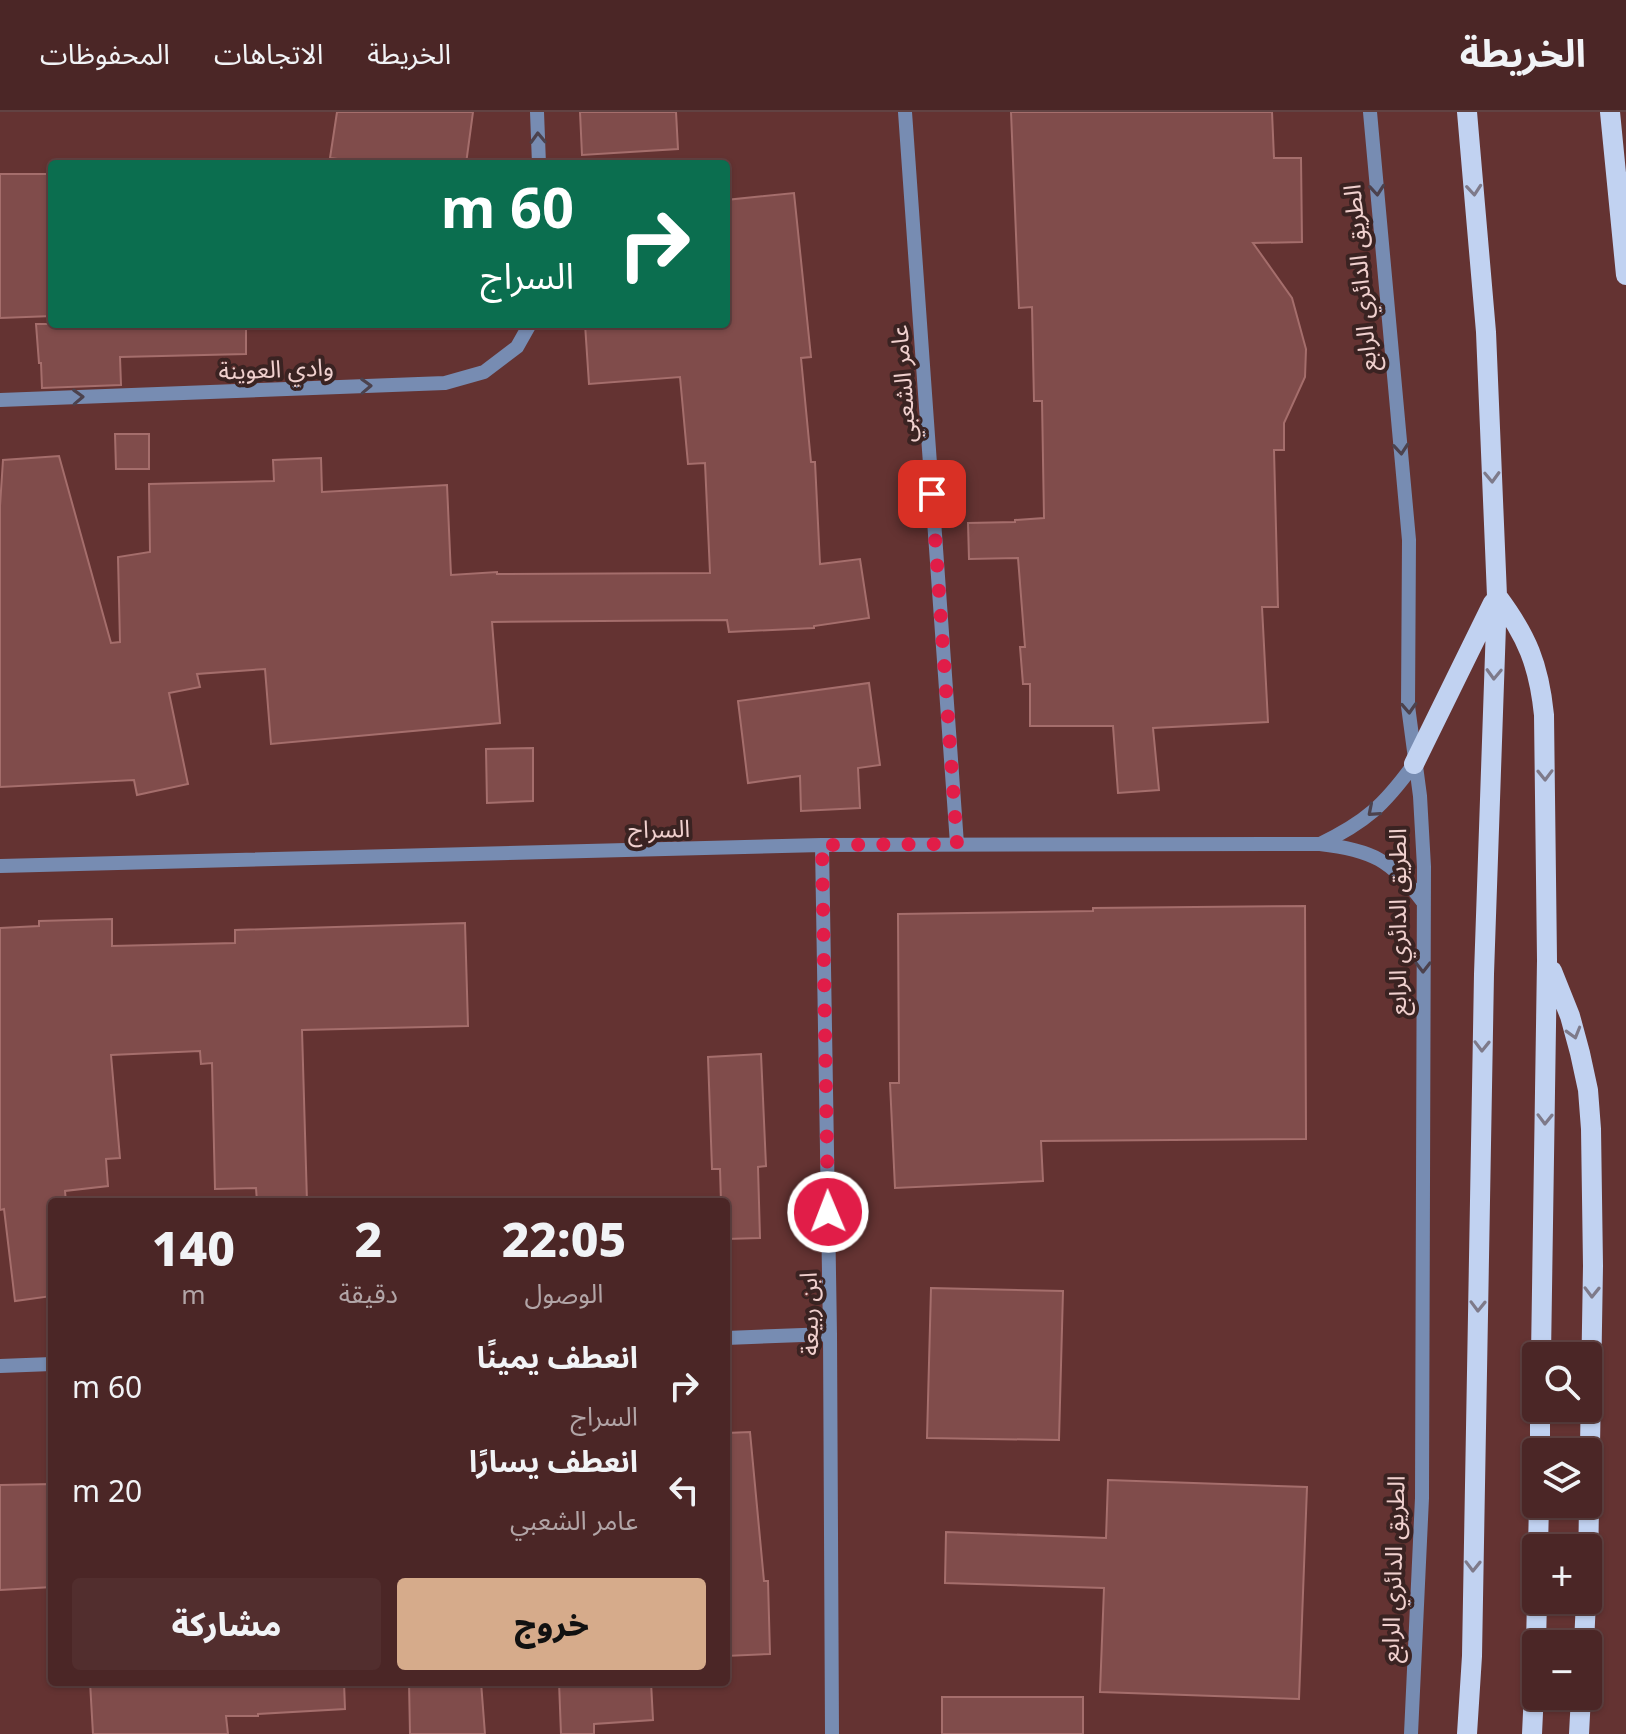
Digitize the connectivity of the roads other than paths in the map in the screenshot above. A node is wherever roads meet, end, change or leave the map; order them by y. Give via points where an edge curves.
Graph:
1 (537, 112) edge
2 (905, 112) edge
3 (1370, 112) edge
4 (1467, 112) edge
5 (1610, 112) edge
6 (539, 160) edge
7 (1626, 275) edge
8 (528, 328) edge
9 (0, 400) edge
10 (1497, 596) junction
11 (1414, 764) junction
12 (957, 844) junction
13 (1320, 844) junction
14 (822, 845) junction
15 (0, 866) edge
16 (1423, 902) junction
17 (1547, 960) junction
18 (830, 1334) junction
19 (730, 1338) edge
20 (1541, 1342) edge
21 (48, 1364) edge
22 (0, 1366) edge
23 (1589, 1534) edge
24 (1533, 1710) edge
25 (1580, 1710) edge
26 (832, 1734) edge
27 (1411, 1734) edge
28 (1467, 1734) edge
29 (1532, 1734) edge
30 (1579, 1734) edge

6 -> 1 street
2 - 12 street, عامر الشعبي
3 -> 11 street, الطريق الدائري الرابع via 1409,540 1408,706
4 -> 10 main road via 1486,332
5 - 7 main road
9 -> 8 street, وادي العوينة via 445,383 484,372 517,347
10 - 11 main road
10 -> 17 main road via 1526,639 1541,689
10 -> 28 main road
11 -> 13 street, السراج via 1371,814
11 - 16 street, الطريق الدائري الرابع via 1423,831
12 - 13 street, السراج
12 - 14 street, السراج
13 - 16 street, السراج via 1380,859 1404,877
14 - 15 street, السراج
14 - 18 street, ابن ربيعة
16 -> 27 street, الطريق الدائري الرابع via 1422,1498
17 -> 20 main road
17 -> 23 main road via 1580,1053 1591,1129
18 - 19 street
18 - 26 street, ابن ربيعة
21 - 22 street
24 - 29 main road
25 - 30 main road

